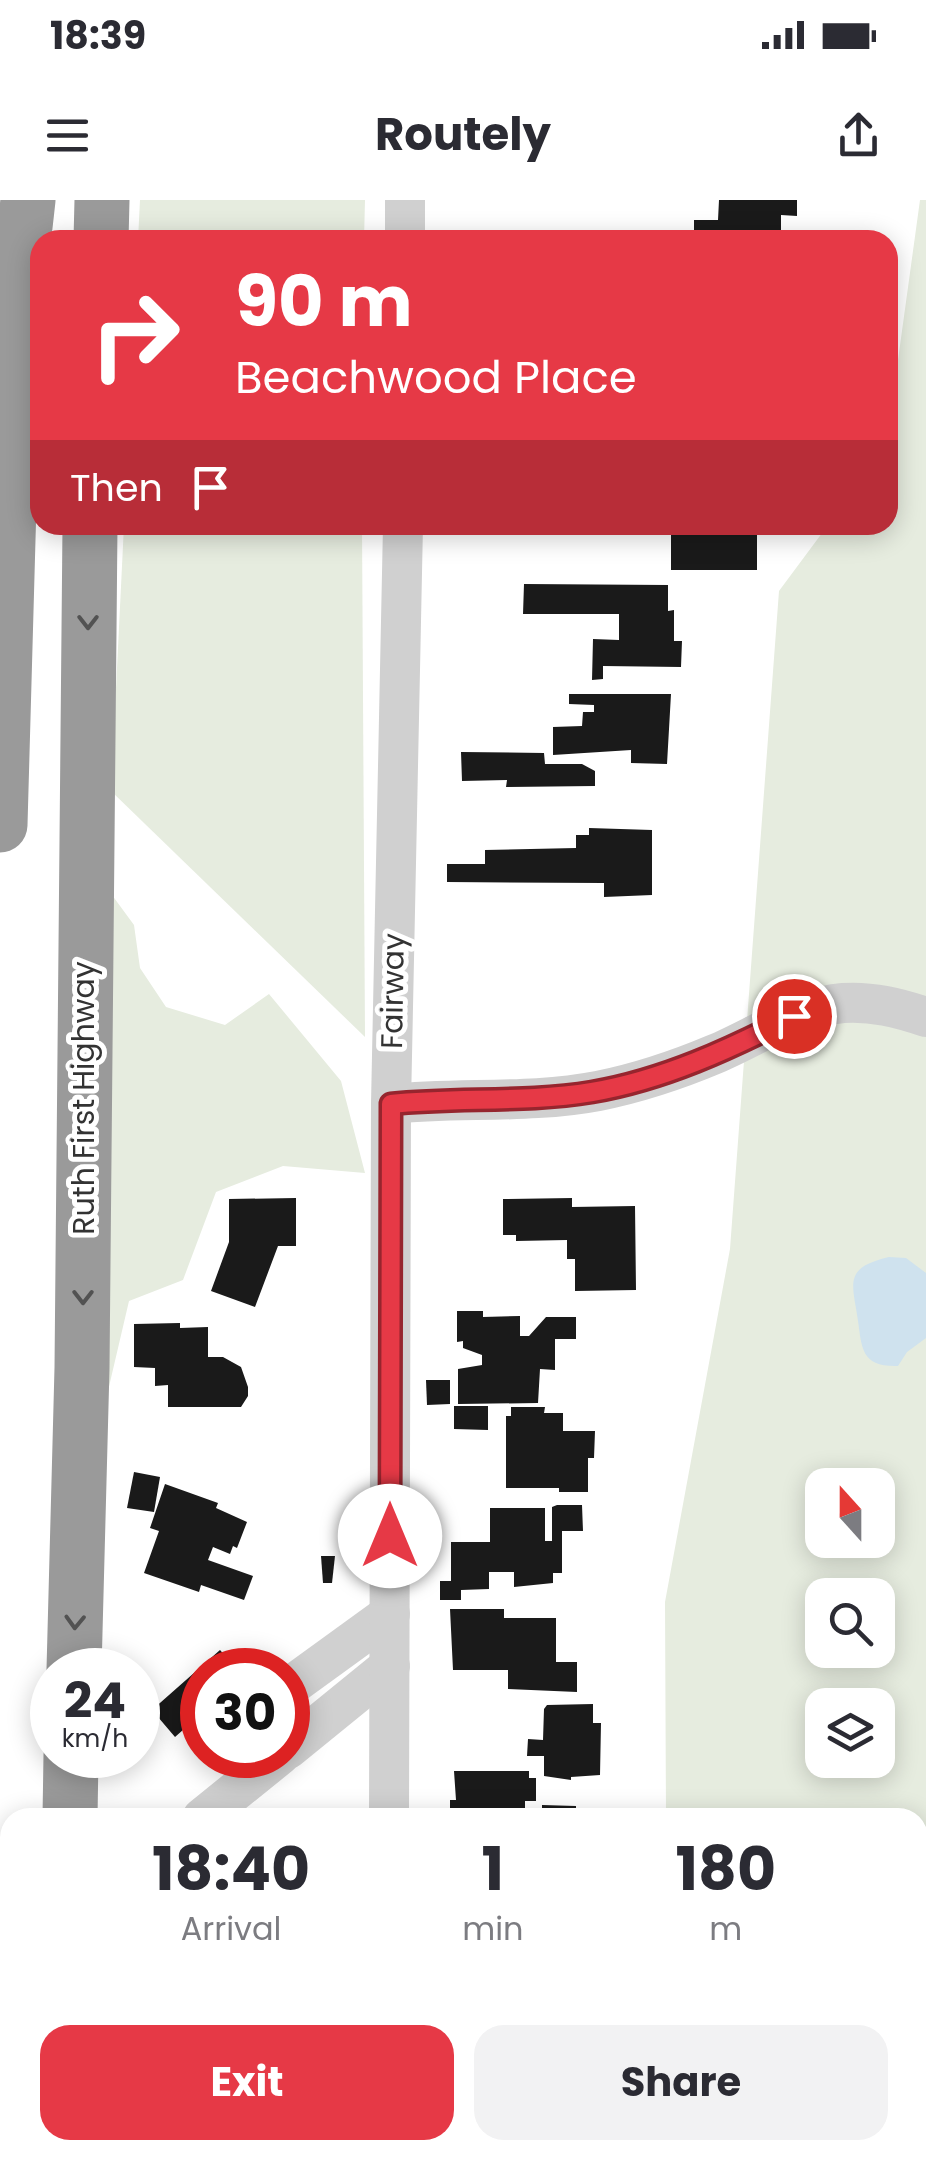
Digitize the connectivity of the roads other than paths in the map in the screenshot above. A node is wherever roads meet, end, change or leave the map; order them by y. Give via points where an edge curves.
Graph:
1 (28, 200) edge
2 (102, 200) edge
3 (405, 200) edge
4 (101, 230) edge
5 (405, 230) edge
6 (90, 535) edge
7 (403, 535) edge
8 (0, 825) edge
9 (926, 1017) edge
10 (391, 1104) junction
11 (390, 1614) junction
12 (75, 1648) edge
13 (390, 1666) junction
14 (310, 1672) edge
15 (310, 1731) edge
16 (71, 1778) edge
17 (252, 1778) edge
18 (70, 1808) edge
19 (214, 1808) edge
20 (389, 1808) edge

1 - 8 highway via 14,325
2 - 4 highway
3 - 5 street
6 -> 12 highway, Ruth First Highway
7 - 10 street, Fairway
9 - 10 street via 844,1003 629,1084 553,1097
10 - 11 street, Fairway
11 - 13 street, Fairway
11 - 14 street
13 - 15 street
13 - 20 street, Fairway
16 - 18 highway
17 - 19 street

